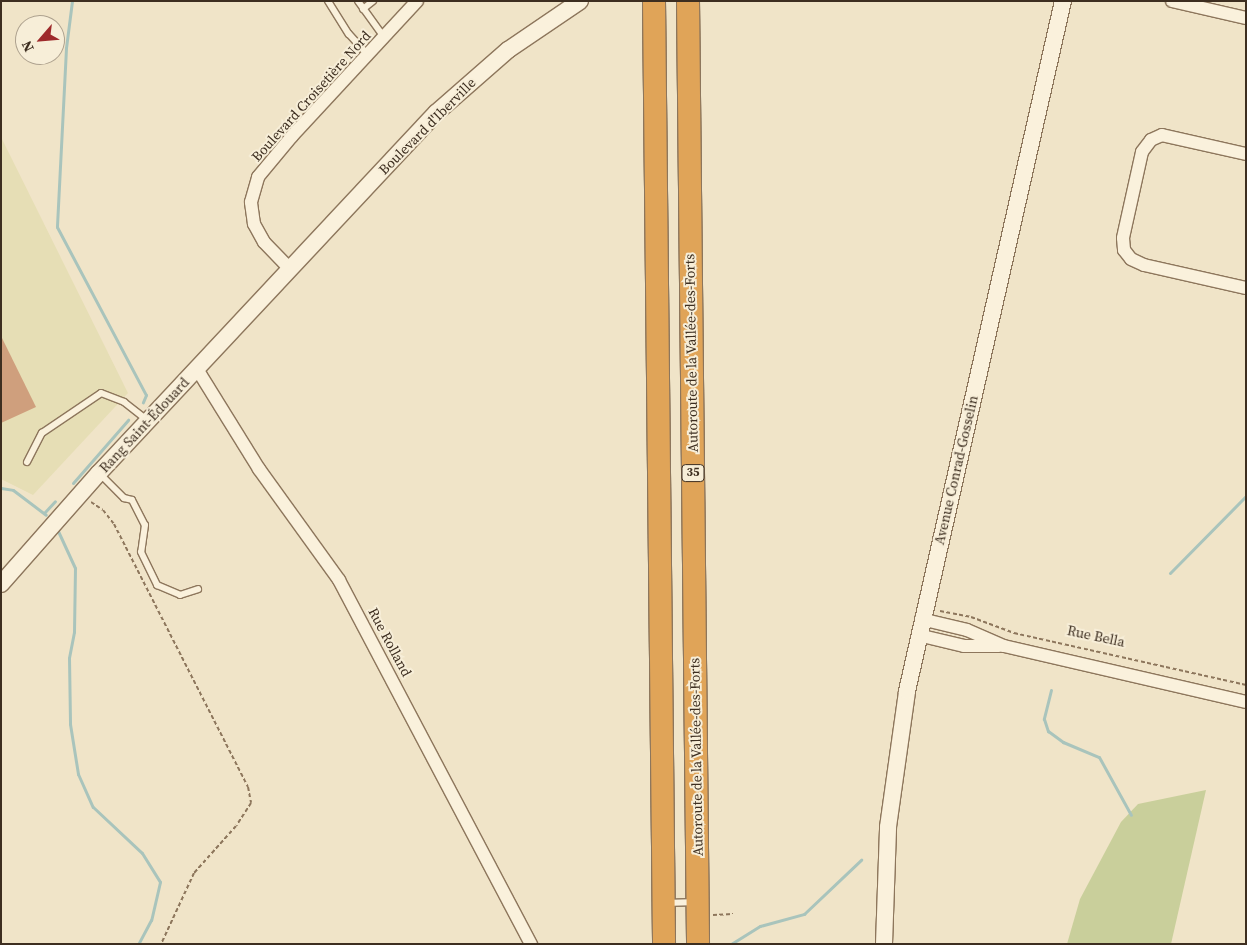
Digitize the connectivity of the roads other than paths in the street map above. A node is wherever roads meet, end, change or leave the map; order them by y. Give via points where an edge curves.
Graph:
1 (328, 1) edge
2 (358, 1) edge
3 (373, 1) edge
4 (417, 1) edge
5 (580, 1) edge
6 (654, 1) edge
7 (688, 1) edge
8 (1063, 1) edge
9 (1172, 1) edge
10 (363, 9) junction
11 (1246, 18) edge
12 (384, 37) junction
13 (368, 55) junction
14 (1246, 154) edge
15 (290, 269) junction
16 (1246, 288) edge
17 (197, 369) junction
18 (148, 421) junction
19 (27, 462) dead end
20 (99, 473) junction
21 (1, 584) edge
22 (198, 590) dead end
23 (921, 619) junction
24 (918, 636) junction
25 (1004, 646) junction
26 (1246, 702) edge
27 (664, 903) junction
28 (698, 909) junction
29 (531, 944) edge
30 (664, 944) edge
31 (698, 944) edge
32 (884, 944) edge

1 - 13 lane via 352,38
2 - 10 lane
3 - 10 lane
4 - 12 street, Boulevard Croisetière Nord
5 - 15 street, Boulevard d'Iberville via 508,50 445,105
6 - 27 highway
7 - 28 highway, Autoroute de la Vallée-des-Forts / 35
8 - 23 street, Avenue Conrad-Gosselin
9 - 11 street
10 - 12 lane
12 - 13 street, Boulevard Croisetière Nord
13 - 15 street, Boulevard Croisetière Nord via 269,162 254,186 251,210 257,230
14 - 16 street via 1162,135 1151,140 1142,152 1123,238 1128,255 1144,265
15 - 17 street, Rang Saint-Édouard
17 - 18 street, Rang Saint-Édouard
17 - 29 street, Rue Rolland via 259,469 339,580
18 - 19 lane via 124,402 101,393 42,433
18 - 20 street, Rang Saint-Édouard
20 - 21 street, Rang Saint-Édouard
20 - 22 lane via 124,498 132,500 145,525 141,552 157,585 180,595
23 - 24 street, Avenue Conrad-Gosselin
23 - 25 street via 967,630
24 - 25 street via 964,646
24 - 32 street, Avenue Conrad-Gosselin via 892,786
25 - 26 street
27 - 28 lane
27 - 30 highway
28 - 31 highway, Autoroute de la Vallée-des-Forts / 35

